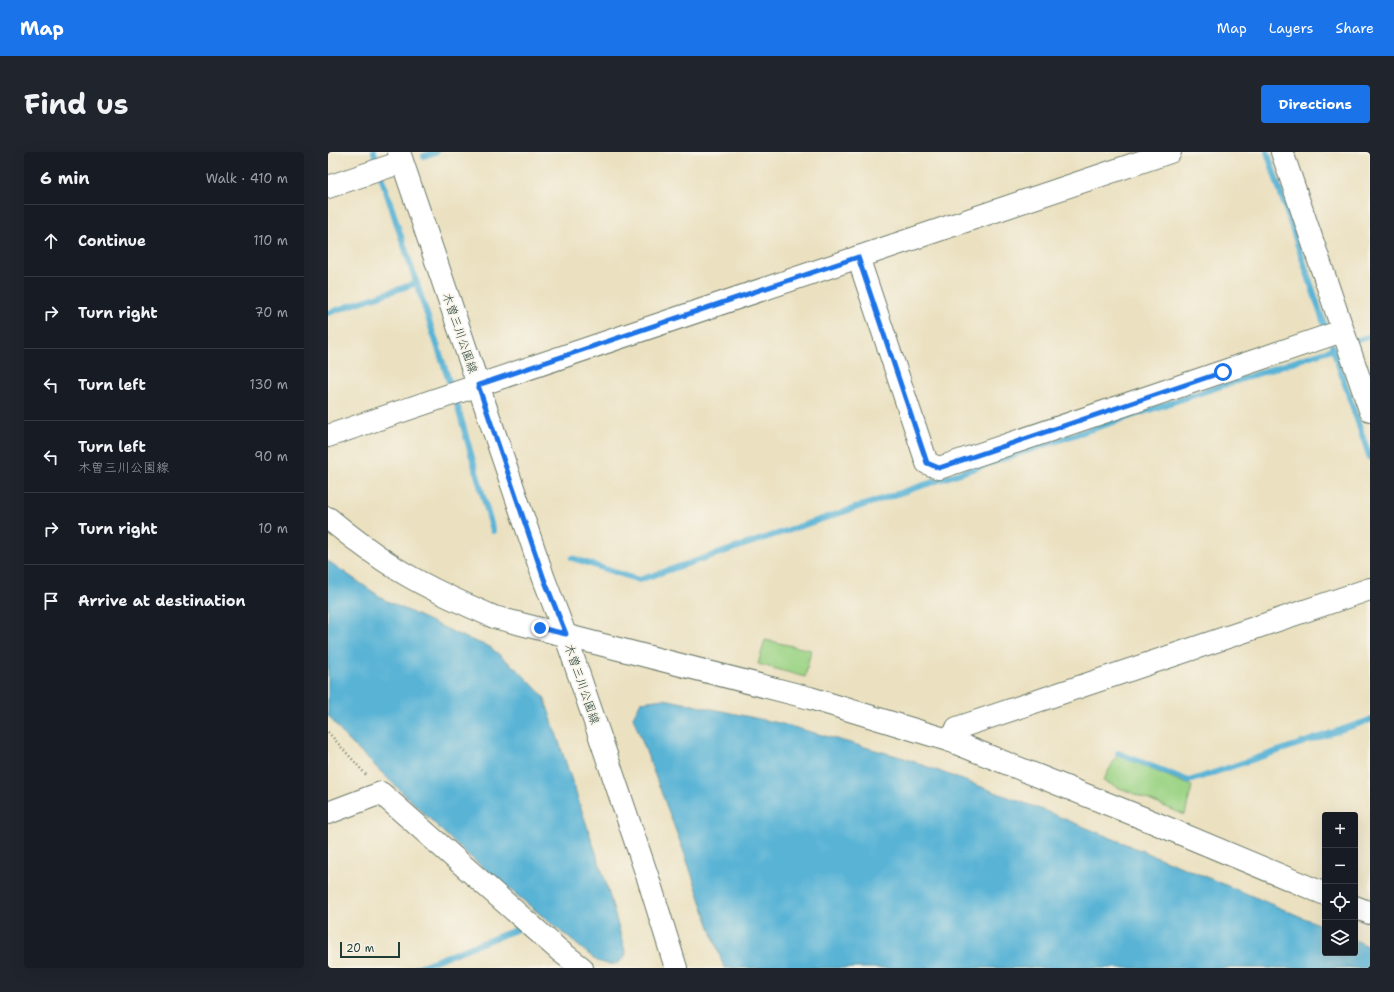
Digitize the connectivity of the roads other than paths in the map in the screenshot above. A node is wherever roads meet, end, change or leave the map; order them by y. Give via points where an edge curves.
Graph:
1 (1170, 152) edge
2 (1282, 152) edge
3 (401, 157) edge
4 (328, 187) edge
5 (858, 257) junction
6 (1342, 331) junction
7 (478, 385) junction
8 (1370, 410) edge
9 (328, 436) edge
10 (328, 518) edge
11 (1370, 589) edge
12 (566, 634) junction
13 (951, 741) junction
14 (328, 813) edge
15 (1322, 893) edge
16 (1358, 908) edge
17 (1370, 914) edge
18 (582, 968) edge
19 (676, 968) edge

1 - 5 street
2 - 6 street
3 - 4 street
3 - 7 street, 木曽三川公園線
5 - 6 street via 927,463 939,468
5 - 7 street
6 - 8 street
7 - 9 street
7 - 12 street, 木曽三川公園線 via 544,579
10 - 12 street via 401,571 448,596 494,616
11 - 13 street via 957,728
12 - 13 street via 810,698
12 - 19 street, 木曽三川公園線
13 - 15 street
14 - 18 street via 381,793
16 - 17 street

